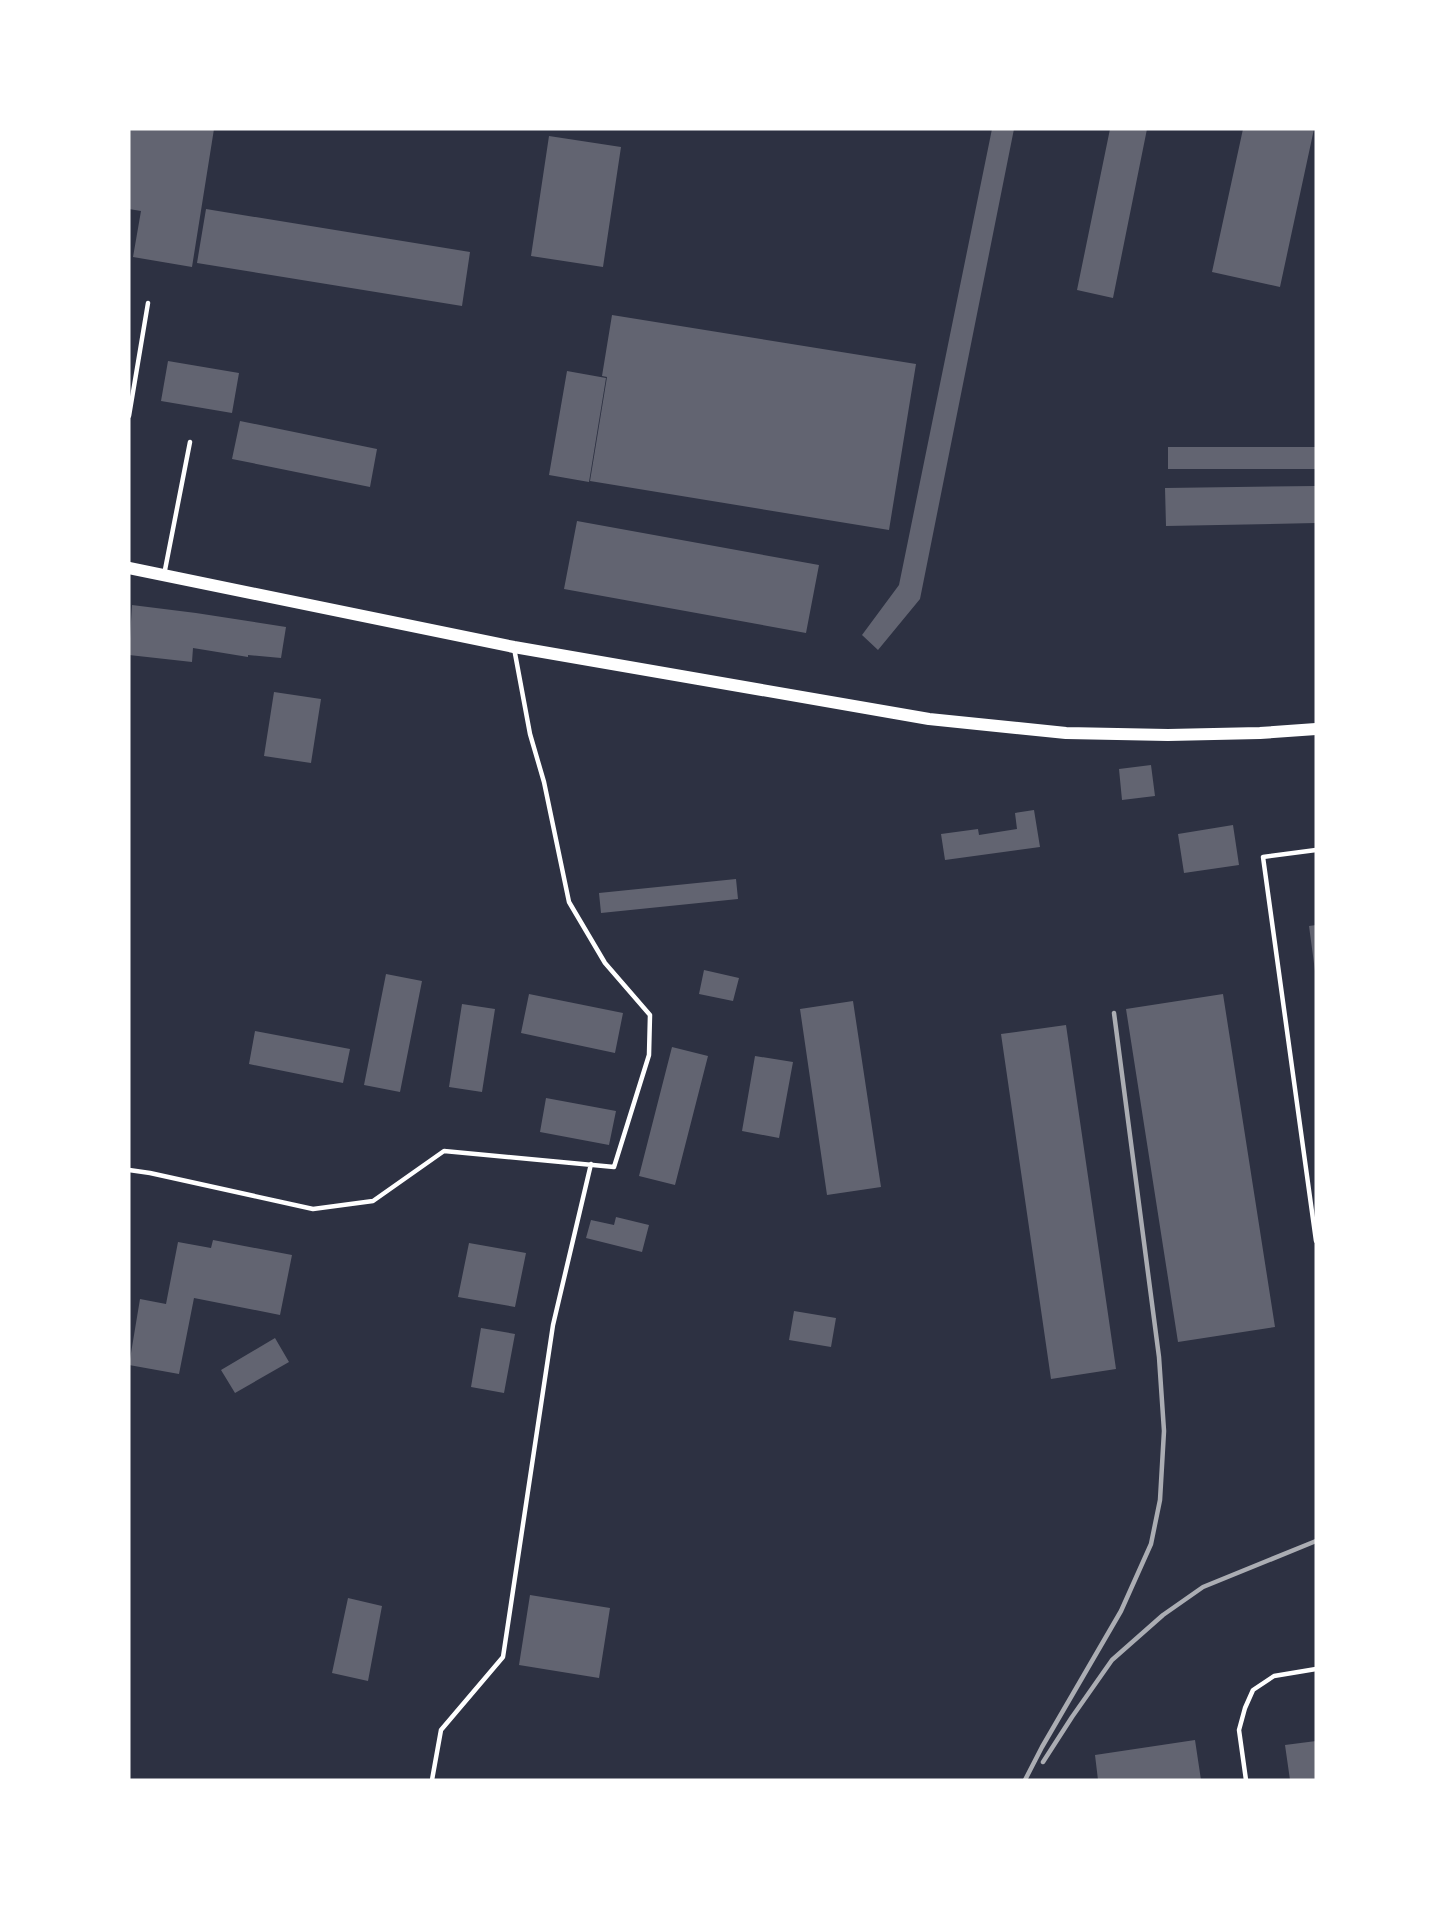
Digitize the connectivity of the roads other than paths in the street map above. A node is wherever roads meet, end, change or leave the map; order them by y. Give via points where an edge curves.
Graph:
1 (148, 303) dead end
2 (129, 416) edge
3 (190, 442) dead end
4 (129, 568) edge
5 (164, 575) junction
6 (514, 647) junction
7 (1316, 729) edge
8 (1316, 850) edge
9 (591, 1164) junction
10 (129, 1170) edge
11 (1316, 1241) edge
12 (1316, 1669) edge
13 (432, 1780) edge
14 (1246, 1780) edge

1 - 2 lane
3 - 5 lane
4 - 5 main road
5 - 6 main road
6 - 7 main road via 929,718 1066,733 1168,735
6 - 9 lane via 569,902 605,963 650,1015 649,1055 614,1167
8 - 11 lane via 1263,857
9 - 10 lane via 444,1151 373,1201 313,1209
9 - 13 lane via 553,1325 503,1657 441,1730
12 - 14 lane via 1274,1676 1253,1690 1239,1730

